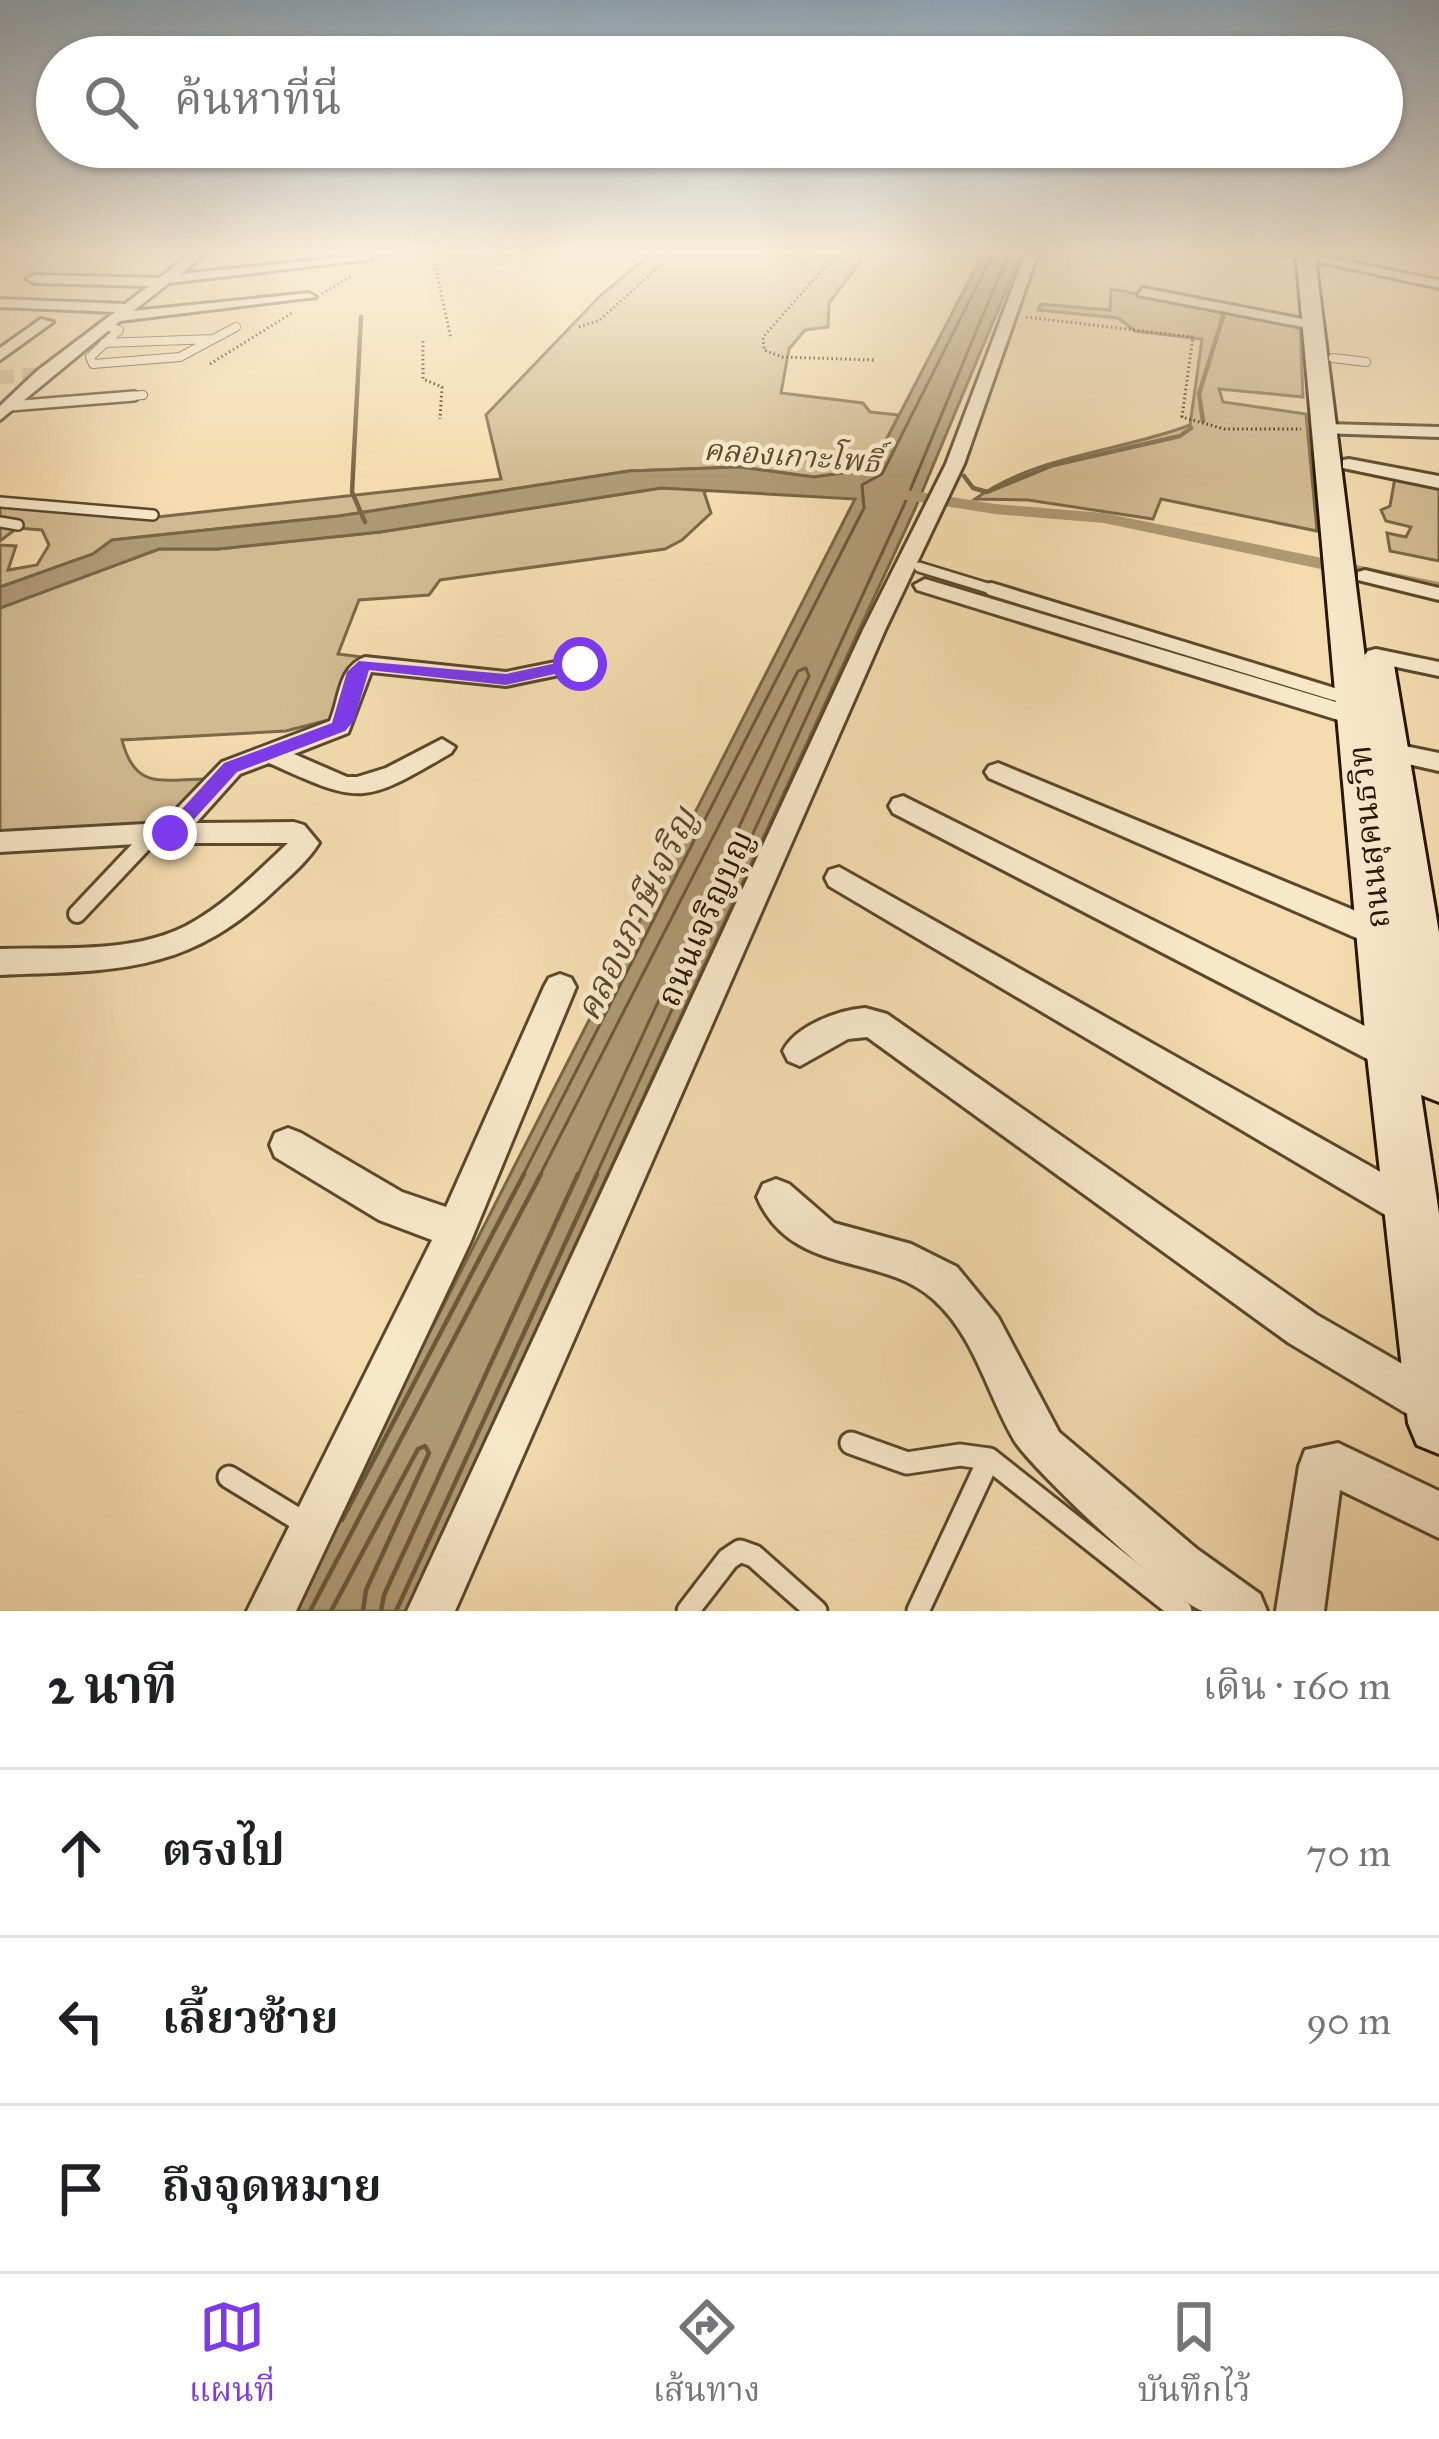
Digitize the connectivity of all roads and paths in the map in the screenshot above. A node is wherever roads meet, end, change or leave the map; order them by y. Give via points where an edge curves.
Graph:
1 (42, 325) edge
2 (110, 325) edge
3 (111, 325) edge
4 (117, 325) edge
5 (270, 325) edge
6 (448, 325) edge
7 (584, 325) edge
8 (774, 325) edge
9 (1006, 325) edge
10 (1089, 325) edge
11 (1251, 325) edge
12 (1337, 325) edge
13 (236, 327) dead end
14 (579, 327) dead end
15 (180, 330) dead end
16 (216, 339) junction
17 (451, 339) dead end
18 (142, 340) junction
19 (423, 341) dead end
20 (0, 355) edge
21 (1349, 355) junction
22 (874, 360) dead end
23 (210, 364) dead end
24 (143, 395) dead end
25 (5, 411) edge
26 (440, 418) dead end
27 (1335, 429) junction
28 (1439, 432) edge
29 (1349, 464) junction
30 (1439, 482) edge
31 (0, 502) edge
32 (153, 515) dead end
33 (0, 522) edge
34 (18, 525) dead end
35 (922, 576) dead end
36 (1365, 576) junction
37 (1439, 594) edge
38 (1376, 656) junction
39 (580, 664) dead end
40 (1439, 669) edge
41 (1366, 709) junction
42 (442, 748) dead end
43 (267, 752) junction
44 (1390, 752) junction
45 (1439, 762) edge
46 (998, 772) dead end
47 (904, 806) dead end
48 (162, 833) junction
49 (0, 842) edge
50 (839, 878) dead end
51 (77, 914) dead end
52 (1379, 934) junction
53 (0, 962) edge
54 (1430, 976) edge
55 (560, 987) dead end
56 (800, 1051) dead end
57 (1392, 1061) junction
58 (1439, 1083) edge
59 (288, 1145) dead end
60 (776, 1197) dead end
61 (1415, 1211) junction
62 (457, 1230) junction
63 (1438, 1416) edge
64 (851, 1443) dead end
65 (989, 1459) junction
66 (229, 1477) dead end
67 (1439, 1516) edge
68 (312, 1528) junction
69 (271, 1611) edge
70 (431, 1611) edge
71 (688, 1611) edge
72 (816, 1611) edge
73 (918, 1611) edge
74 (1181, 1611) edge
75 (1243, 1611) edge
76 (1300, 1611) edge

1 - 20 street
2 - 25 street
3 - 16 lane via 89,357 93,364 180,357
4 - 18 lane
5 - 23 path
6 - 17 path
7 - 14 path
8 - 22 path via 762,345 782,357
9 - 70 street, ถนนเจริญบุญ via 955,464
10 - 27 path via 1192,337 1196,348 1180,392 1187,421
11 - 21 street
12 - 21 main road, ถนนสุคนธวิท
13 - 16 lane
15 - 18 lane
16 - 18 lane
19 - 26 path via 423,379 442,387
21 - 27 main road, ถนนสุคนธวิท
24 - 25 lane
27 - 28 street
27 - 29 main road, ถนนสุคนธวิท
27 - 41 main road, ถนนสุคนธวิท
29 - 30 street
29 - 36 main road, ถนนสุคนธวิท
31 - 32 lane
33 - 34 lane
35 - 41 street
36 - 37 street
36 - 38 main road, ถนนสุคนธวิท
38 - 40 street
38 - 41 main road, ถนนสุคนธวิท
39 - 43 street via 506,680 365,664 339,727
41 - 44 main road, ถนนสุคนธวิท
41 - 52 main road, ถนนสุคนธวิท
42 - 43 street via 357,788
43 - 48 street via 230,768
44 - 45 street
44 - 54 main road, ถนนสุคนธวิท
46 - 52 street
47 - 57 street
48 - 49 street
48 - 51 lane
48 - 53 street via 294,832 305,843 217,922 180,941 131,955
50 - 61 street
52 - 57 main road, ถนนสุคนธวิท
54 - 58 main road, ถนนสุคนธวิท
55 - 62 street
56 - 63 street via 844,1025 874,1024
57 - 58 street
57 - 61 main road, ถนนสุคนธวิท
59 - 62 street via 392,1207
60 - 75 street via 821,1238 889,1253 958,1294 1044,1447
61 - 63 main road, ถนนสุคนธวิท
62 - 68 street
64 - 65 lane via 900,1461 968,1450
65 - 73 lane
65 - 74 lane
66 - 68 lane
67 - 76 street via 1375,1480 1321,1466
68 - 69 street
71 - 72 lane via 740,1551

